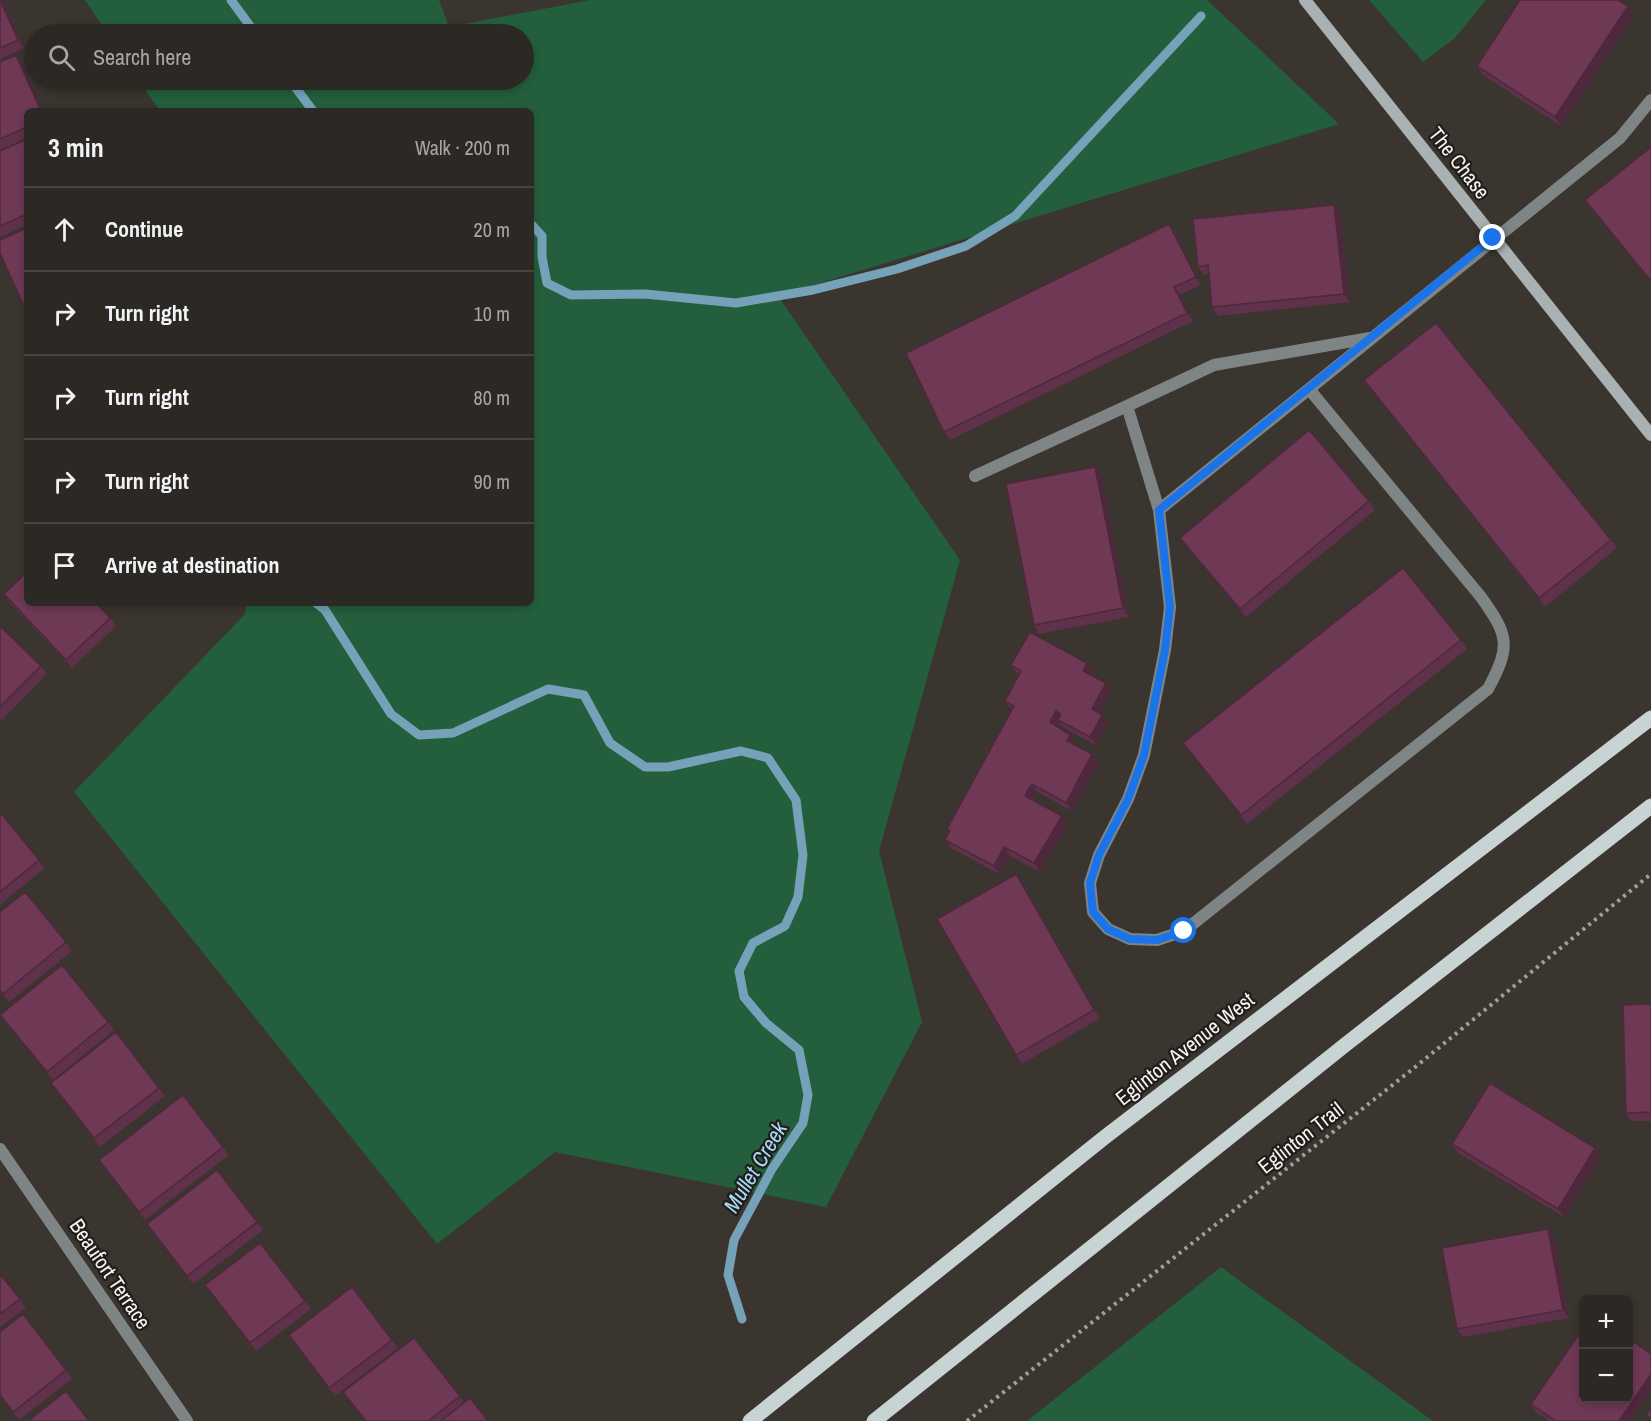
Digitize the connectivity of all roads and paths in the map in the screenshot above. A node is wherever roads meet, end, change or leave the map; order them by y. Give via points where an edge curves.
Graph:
1 (1305, 0) edge
2 (1651, 100) edge
3 (1493, 238) junction
4 (1371, 338) junction
5 (1309, 389) junction
6 (1127, 406) junction
7 (1651, 435) edge
8 (975, 476) dead end
9 (1159, 510) junction
10 (1651, 718) edge
11 (1651, 806) edge
12 (1651, 874) edge
13 (0, 1149) edge
14 (187, 1421) edge
15 (750, 1421) edge
16 (874, 1421) edge
17 (966, 1421) edge

1 - 3 street, The Chase
2 - 3 street via 1620,138
3 - 4 street
3 - 7 street, The Chase
4 - 5 street
4 - 6 street via 1214,365
5 - 9 street
5 - 9 street via 1497,619 1506,645 1488,689 1184,931 1157,940 1130,939 1108,929 1093,912 1090,883 1144,755 1165,650 1170,607
6 - 8 street
6 - 9 street
10 - 15 main road, Eglinton Avenue West via 1105,1137
11 - 16 main road
12 - 17 path, Eglinton Trail via 1414,1068
13 - 14 street, Beaufort Terrace

